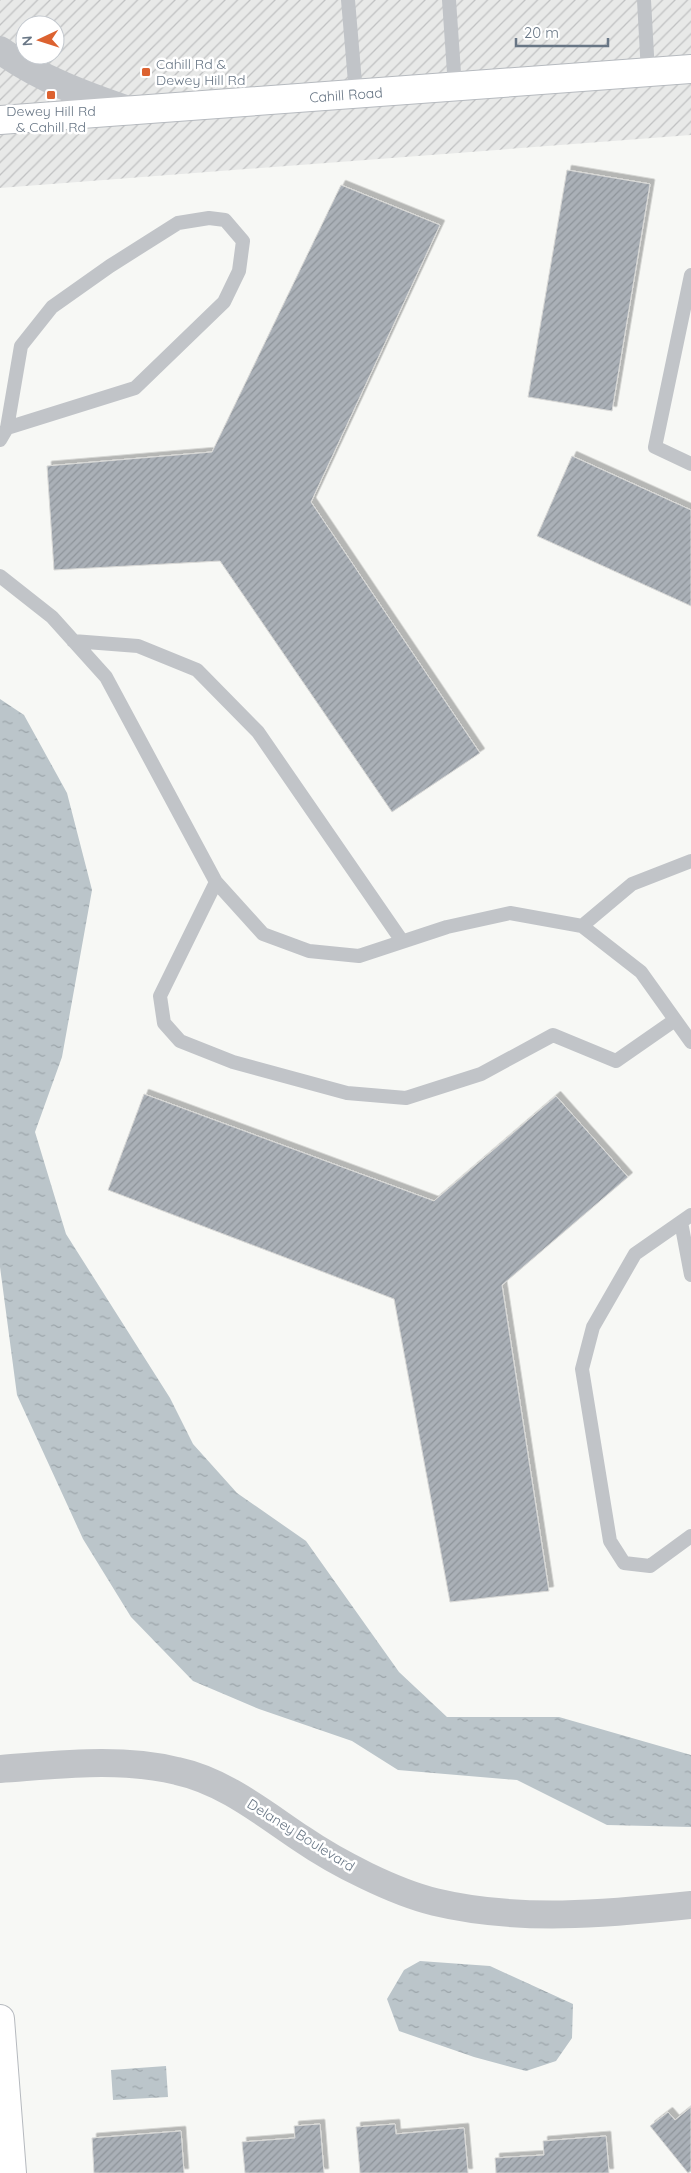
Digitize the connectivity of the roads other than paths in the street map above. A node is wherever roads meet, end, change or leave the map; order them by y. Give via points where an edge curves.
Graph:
1 (348, 0) edge
2 (449, 0) edge
3 (644, 0) edge
4 (0, 50) edge
5 (691, 69) edge
6 (648, 73) junction
7 (455, 87) junction
8 (356, 94) junction
9 (132, 111) junction
10 (0, 120) edge
11 (691, 275) edge
12 (3, 434) edge
13 (691, 464) edge
14 (0, 576) edge
15 (73, 641) junction
16 (691, 861) edge
17 (216, 882) junction
18 (582, 926) junction
19 (402, 941) junction
20 (676, 1020) junction
21 (691, 1042) edge
22 (686, 1218) edge
23 (691, 1275) edge
24 (691, 1536) edge
25 (0, 1769) edge
26 (691, 1905) edge
27 (0, 2019) edge
28 (12, 2173) edge

1 - 8 lane
2 - 7 lane
3 - 6 lane
4 - 9 street via 68,90
5 - 6 street, Cahill Road
6 - 7 street, Cahill Road
7 - 8 street, Cahill Road
8 - 9 street, Cahill Road
9 - 10 street, Cahill Road
11 - 13 lane via 655,447
12 - 12 lane via 21,346 52,307 178,223 209,218 225,220 242,241 240,271 224,302 135,388
14 - 15 lane via 52,618
15 - 17 lane via 106,677
15 - 19 lane via 138,646 197,670 258,732
16 - 18 lane via 632,884
17 - 19 lane via 263,934 309,951 359,956
17 - 20 lane via 160,996 164,1023 180,1041 233,1062 347,1093 406,1098 481,1074 553,1035 616,1061
18 - 19 lane via 510,913 446,927
18 - 20 lane via 641,972
20 - 21 lane
22 - 23 lane
22 - 24 lane via 635,1254 593,1327 582,1369 610,1541 624,1563 650,1566
25 - 26 street, Delaney Boulevard via 122,1763 178,1771 231,1792 366,1876 434,1902 516,1914 580,1914
27 - 28 street

